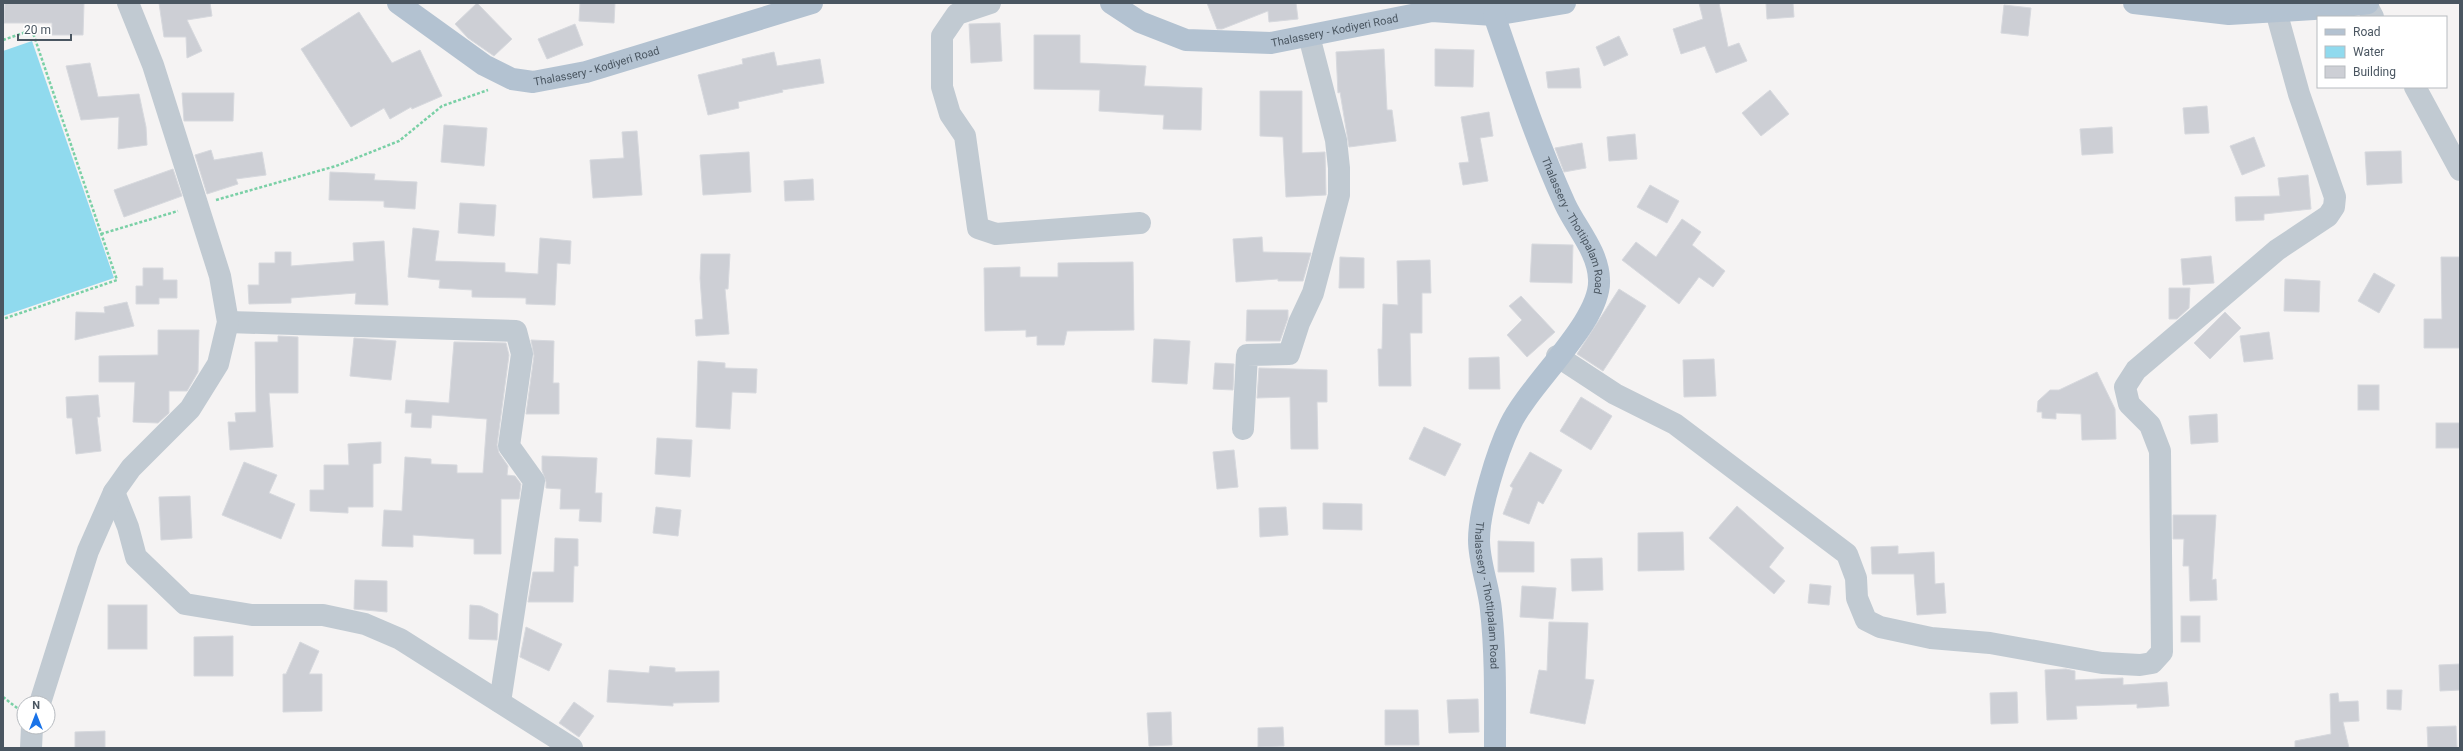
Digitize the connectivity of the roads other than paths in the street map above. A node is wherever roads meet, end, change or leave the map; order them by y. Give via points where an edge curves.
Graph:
1 (128, 3) edge
2 (398, 3) edge
3 (812, 3) edge
4 (990, 3) edge
5 (1111, 3) edge
6 (1565, 3) edge
7 (2134, 3) edge
8 (2369, 8) edge
9 (2276, 11) junction
10 (1494, 15) junction
11 (1309, 36) junction
12 (2416, 88) edge
13 (2460, 170) edge
14 (1140, 223) dead end
15 (228, 322) junction
16 (1557, 356) junction
17 (1243, 429) dead end
18 (114, 492) junction
19 (43, 695) edge
20 (500, 702) junction
21 (32, 735) edge
22 (31, 748) edge
23 (572, 748) edge
24 (1495, 748) edge

1 - 15 street via 153,65 198,205 220,276
2 - 3 main road, Thalassery - Kodiyeri Road via 484,65 512,79 533,82 586,72
4 - 14 street via 957,14 942,36 942,87 950,114 965,136 978,228 996,234
5 - 11 main road, Thalassery - Kodiyeri Road via 1140,22 1186,40 1271,43
6 - 10 main road, Thalassery - Kodiyeri Road
7 - 9 main road via 2229,14
8 - 9 main road
9 - 16 street via 2299,94 2335,197 2334,207 2328,216 2277,250 2136,370 2125,387 2129,404 2150,424 2160,451 2162,652 2152,663 2102,663 1990,643 1931,638 1880,627 1866,620 1857,598 1856,578 1847,554 1674,424 1615,394
10 - 11 main road, Thalassery - Kodiyeri Road via 1432,11
10 - 16 main road, Thalassery - Thottipalam Road via 1540,146 1566,206 1594,256 1600,278 1592,308 1577,332
11 - 17 street via 1336,140 1339,195 1312,293 1289,354 1247,355
12 - 13 street
15 - 18 street via 218,364 190,409 131,468
15 - 20 street via 516,331 522,354 509,446 534,481
16 - 24 main road, Thalassery - Thottipalam Road via 1533,387 1510,425 1484,506 1479,540 1491,608 1496,668
18 - 19 street via 88,551
18 - 20 street via 128,527 136,557 185,604 252,615 323,615 365,624 400,639
20 - 23 street
21 - 22 street

